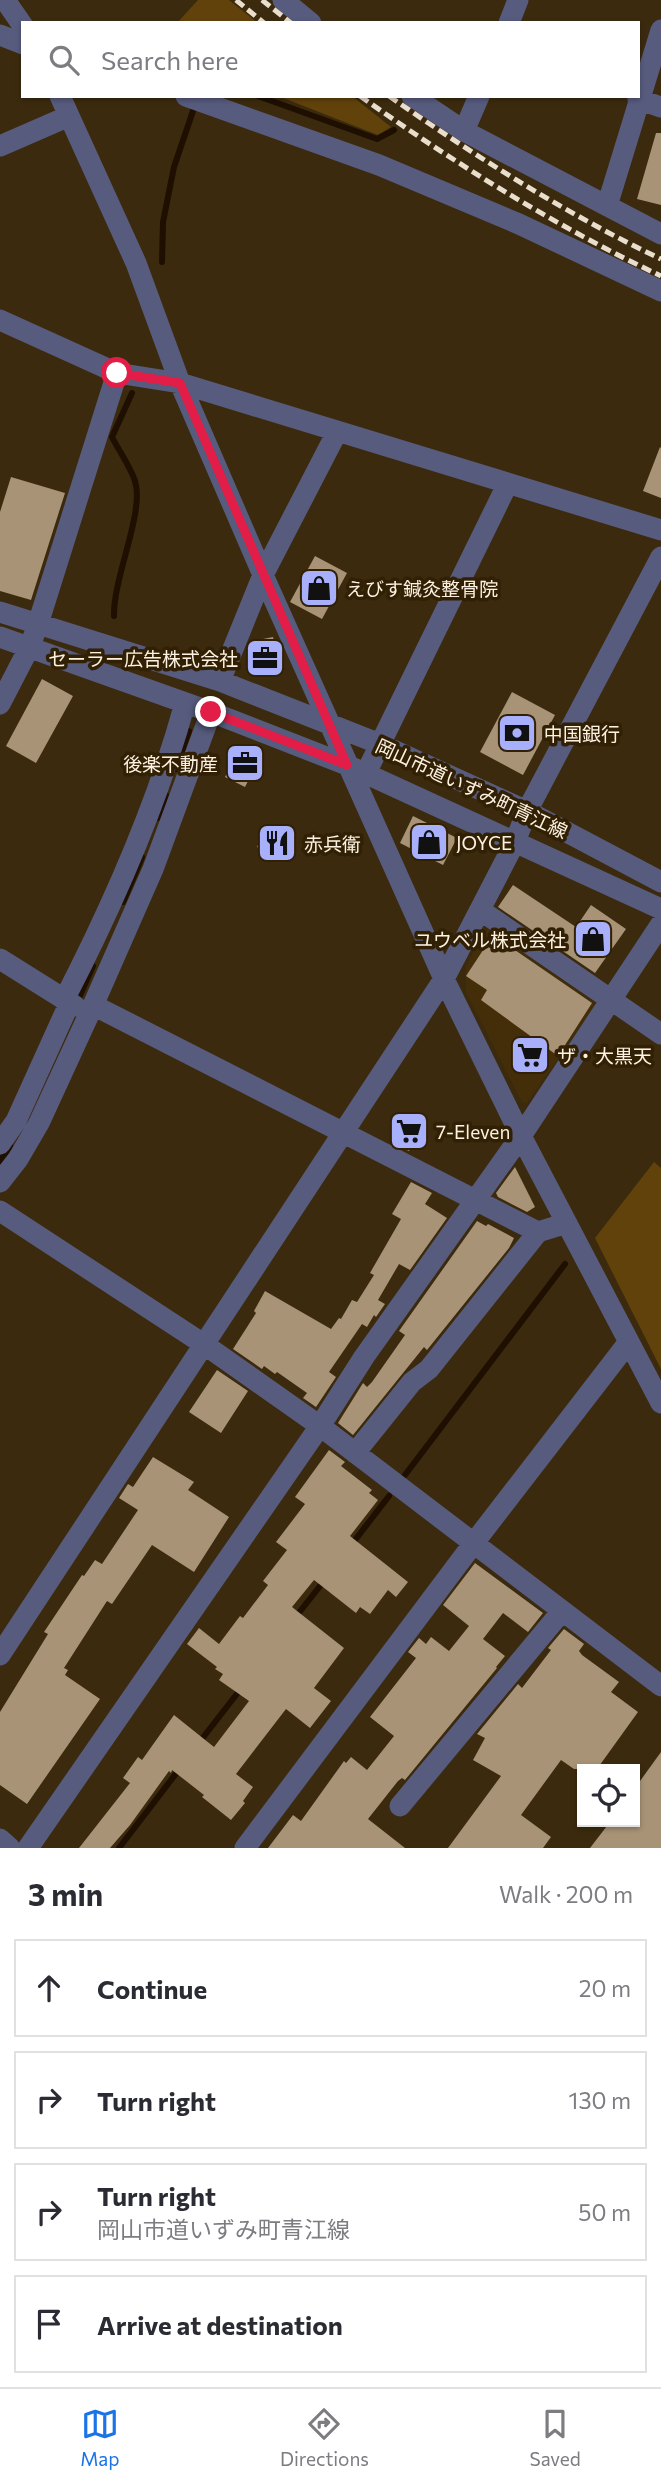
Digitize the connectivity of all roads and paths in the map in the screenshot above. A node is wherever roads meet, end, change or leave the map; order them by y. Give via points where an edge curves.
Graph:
1 (5, 0) edge
2 (283, 0) edge
3 (518, 0) edge
4 (309, 21) edge
5 (510, 21) edge
6 (21, 23) edge
7 (661, 30) edge
8 (0, 35) edge
9 (21, 43) edge
10 (640, 93) edge
11 (61, 98) edge
12 (190, 98) edge
13 (415, 98) edge
14 (478, 98) edge
15 (638, 99) joint
16 (661, 107) edge
17 (69, 116) junction
18 (464, 131) junction
19 (0, 145) edge
20 (607, 206) junction
21 (661, 233) edge
22 (661, 291) edge
23 (0, 320) edge
24 (117, 373) junction
25 (180, 383) junction
26 (337, 432) junction
27 (508, 485) junction
28 (661, 530) edge
29 (661, 557) edge
30 (263, 575) junction
31 (0, 612) edge
32 (38, 624) junction
33 (0, 637) edge
34 (30, 646) junction
35 (220, 681) junction
36 (185, 703) junction
37 (0, 704) edge
38 (211, 712) junction
39 (330, 724) junction
40 (380, 744) junction
41 (357, 769) junction
42 (527, 811) junction
43 (514, 842) junction
44 (661, 882) edge
45 (480, 909) junction
46 (661, 909) edge
47 (661, 924) edge
48 (0, 959) edge
49 (444, 979) junction
50 (611, 999) junction
51 (76, 1002) junction
52 (661, 1034) edge
53 (345, 1133) junction
54 (522, 1136) junction
55 (0, 1144) edge
56 (0, 1182) edge
57 (475, 1199) junction
58 (0, 1211) edge
59 (567, 1223) junction
60 (538, 1232) junction
61 (628, 1343) junction
62 (205, 1345) junction
63 (661, 1403) edge
64 (320, 1426) junction
65 (355, 1453) junction
66 (473, 1544) junction
67 (562, 1611) junction
68 (0, 1655) edge
69 (661, 1686) edge
70 (400, 1806) dead end
71 (0, 1839) edge
72 (10, 1848) edge
73 (29, 1848) edge
74 (245, 1848) edge

1 - 6 street
2 - 4 street
3 - 5 street
7 - 10 street
8 - 9 street
11 - 17 street
12 - 22 street via 379,165 520,224
13 - 18 street
14 - 18 street
15 - 16 street
15 - 20 street
17 - 19 street
17 - 25 street via 136,262
18 - 20 street
20 - 21 street
23 - 24 street
24 - 25 street
24 - 32 street
25 - 26 street
25 - 30 street
26 - 27 street
26 - 30 street
27 - 28 street
27 - 40 street
29 - 42 street
30 - 35 street
30 - 39 street
31 - 32 street, 岡山市道いずみ町青江線
32 - 34 street
32 - 35 street, 岡山市道いずみ町青江線
33 - 34 street, 岡山市道いずみ町青江線
34 - 36 street, 岡山市道いずみ町青江線
34 - 37 street
35 - 39 street, 岡山市道いずみ町青江線
36 - 38 street, 岡山市道いずみ町青江線
36 - 51 street via 145,823
38 - 41 street, 岡山市道いずみ町青江線
38 - 51 street via 153,869
39 - 40 street, 岡山市道いずみ町青江線
39 - 41 street
40 - 41 street
40 - 42 street, 岡山市道いずみ町青江線
41 - 43 street, 岡山市道いずみ町青江線
41 - 49 street
42 - 43 street
42 - 44 street, 岡山市道いずみ町青江線
43 - 45 street
43 - 46 street, 岡山市道いずみ町青江線
45 - 49 street
45 - 50 street
47 - 50 street
48 - 51 street
49 - 53 street
49 - 54 street
50 - 52 street
50 - 54 street
51 - 53 street
51 - 55 street
51 - 56 street via 39,1123
53 - 57 street
53 - 62 street
54 - 57 street
54 - 59 street
57 - 60 street
57 - 64 street
58 - 62 street
59 - 60 street
59 - 61 street
60 - 65 street
61 - 63 street
61 - 66 street
62 - 64 street
62 - 68 street
64 - 65 street
64 - 73 street
65 - 66 street
66 - 67 street
66 - 74 street
67 - 69 street
67 - 70 street
71 - 72 street

